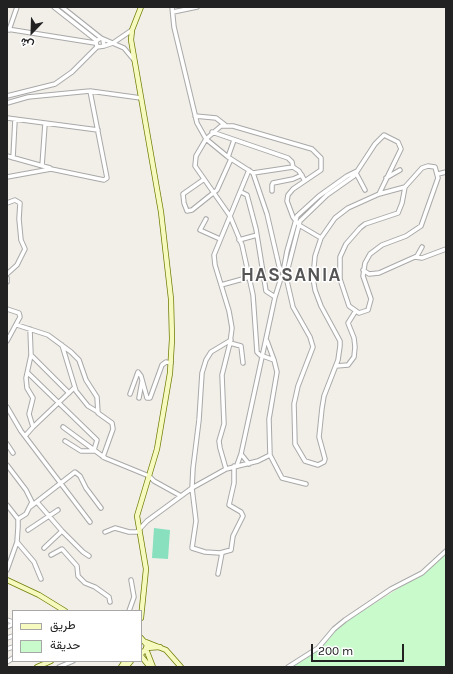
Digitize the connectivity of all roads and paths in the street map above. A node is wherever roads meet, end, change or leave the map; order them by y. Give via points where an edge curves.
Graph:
1 (17, 7) edge
2 (54, 7) edge
3 (62, 7) edge
4 (141, 7) edge
5 (172, 7) edge
6 (197, 7) edge
7 (173, 12) junction
8 (8, 29) edge
9 (132, 30) junction
10 (102, 39) junction
11 (96, 43) junction
12 (113, 43) junction
13 (104, 46) junction
14 (134, 60) junction
15 (90, 91) junction
16 (7, 96) edge
17 (141, 98) junction
18 (7, 103) edge
19 (195, 116) junction
20 (7, 118) edge
21 (15, 120) junction
22 (45, 124) junction
23 (225, 125) junction
24 (98, 130) junction
25 (212, 132) junction
26 (206, 138) junction
27 (234, 140) junction
28 (7, 156) edge
29 (13, 158) junction
30 (229, 158) junction
31 (42, 166) junction
32 (293, 167) junction
33 (51, 169) junction
34 (248, 170) junction
35 (400, 170) dead end
36 (356, 172) junction
37 (446, 172) edge
38 (253, 173) junction
39 (302, 174) junction
40 (438, 174) junction
41 (7, 177) edge
42 (386, 178) junction
43 (203, 180) junction
44 (305, 181) junction
45 (405, 187) junction
46 (364, 190) dead end
47 (272, 191) dead end
48 (241, 192) junction
49 (212, 193) junction
50 (379, 194) junction
51 (316, 201) junction
52 (7, 203) edge
53 (230, 216) junction
54 (206, 219) dead end
55 (295, 220) junction
56 (299, 225) junction
57 (257, 235) junction
58 (321, 238) junction
59 (220, 239) junction
60 (239, 240) junction
61 (422, 247) dead end
62 (446, 249) edge
63 (415, 257) junction
64 (363, 270) junction
65 (284, 273) junction
66 (7, 274) edge
67 (250, 277) junction
68 (7, 278) edge
69 (7, 282) edge
70 (221, 285) junction
71 (275, 297) junction
72 (7, 309) edge
73 (355, 312) junction
74 (17, 325) junction
75 (30, 329) junction
76 (266, 340) junction
77 (7, 341) edge
78 (231, 342) junction
79 (62, 345) junction
80 (30, 355) junction
81 (262, 356) junction
82 (274, 360) junction
83 (171, 363) junction
84 (243, 363) dead end
85 (336, 366) junction
86 (28, 373) junction
87 (142, 381) junction
88 (74, 388) junction
89 (69, 393) junction
90 (130, 394) dead end
91 (139, 398) dead end
92 (58, 403) junction
93 (7, 407) edge
94 (98, 412) junction
95 (33, 427) junction
96 (63, 427) dead end
97 (25, 436) junction
98 (65, 441) dead end
99 (7, 444) edge
100 (95, 451) junction
101 (13, 453) dead end
102 (241, 454) junction
103 (270, 455) junction
104 (103, 457) junction
105 (249, 464) junction
106 (7, 465) edge
107 (236, 466) junction
108 (226, 469) junction
109 (150, 476) junction
110 (61, 482) junction
111 (306, 484) dead end
112 (192, 488) junction
113 (182, 495) junction
114 (37, 502) junction
115 (7, 505) edge
116 (30, 507) junction
117 (101, 508) dead end
118 (58, 510) dead end
119 (48, 516) junction
120 (18, 519) junction
121 (90, 522) dead end
122 (28, 530) dead end
123 (139, 530) junction
124 (62, 531) junction
125 (105, 532) dead end
126 (17, 542) junction
127 (44, 548) dead end
128 (446, 551) edge
129 (222, 552) junction
130 (51, 555) dead end
131 (90, 556) dead end
132 (7, 570) edge
133 (218, 574) dead end
134 (41, 579) dead end
135 (7, 580) edge
136 (131, 580) dead end
137 (110, 602) dead end
138 (63, 610) edge
139 (129, 610) edge
140 (142, 610) edge
141 (142, 639) edge
142 (146, 642) junction
143 (160, 648) junction
144 (146, 649) junction
145 (142, 654) edge
146 (142, 656) edge
147 (49, 662) edge
148 (71, 662) edge
149 (37, 667) edge
150 (59, 667) edge
151 (150, 667) edge
152 (153, 667) edge
153 (181, 667) edge
154 (288, 667) edge

1 - 8 street
2 - 11 street
3 - 10 street
4 - 9 street
5 - 7 street
6 - 7 street
7 - 19 street via 174,27
8 - 11 street
9 - 12 street
9 - 14 street
10 - 11 street
10 - 12 street
10 - 13 street
11 - 13 street
11 - 16 street via 72,72 55,84
12 - 13 street
12 - 14 street via 124,48
14 - 17 street
15 - 17 street
15 - 18 street via 28,97
15 - 24 street
17 - 83 street via 168,262
19 - 23 street via 216,118
19 - 26 street via 198,128
20 - 21 street
21 - 22 street
21 - 29 street
22 - 24 street
22 - 31 street
23 - 25 street
23 - 44 street via 244,128 312,149 321,158 322,169
24 - 33 street via 108,175 104,180
25 - 26 street
25 - 27 street
26 - 30 street
26 - 43 street via 195,160 195,166
27 - 30 street
27 - 32 street via 288,158
28 - 29 street
29 - 31 street
30 - 34 street
30 - 49 street via 219,187
31 - 33 street
32 - 38 street
32 - 39 street
33 - 41 street
34 - 38 street
34 - 48 street
35 - 42 street
36 - 42 street via 382,135 387,135 401,147
36 - 46 street
36 - 51 street
37 - 40 street
38 - 65 street via 267,214 279,266
39 - 44 street
39 - 47 street via 293,179 272,183
40 - 45 street via 435,167 425,166
40 - 64 street via 421,226 409,235 377,248 367,259
42 - 50 street
43 - 49 street
43 - 49 street via 183,194 186,210 190,211
44 - 55 street via 294,189 287,199
45 - 50 street
45 - 73 street via 398,213 365,224 355,233 342,254 339,271 341,285 349,306
48 - 53 street
48 - 57 street via 248,198
49 - 53 street
50 - 58 street via 352,205 339,214
51 - 55 street
51 - 56 street
52 - 66 street via 15,200 20,203 20,235 25,248 17,265
53 - 59 street
53 - 60 street
54 - 59 street via 200,230
55 - 56 street
55 - 65 street
56 - 58 street
56 - 65 street via 288,268
57 - 60 street
57 - 71 street via 266,290
58 - 85 street via 315,256 313,278 321,306 340,341 340,355
59 - 70 street via 214,260
60 - 67 street
61 - 63 street
62 - 63 street via 422,258
63 - 64 street via 376,274 369,274
64 - 73 street via 371,305 363,313
65 - 71 street
65 - 85 street via 293,307 313,347 298,386 294,420 295,444 299,453 305,461 315,465 325,461 319,437 320,420 324,396
67 - 70 street
67 - 81 street via 256,351
68 - 69 street
70 - 78 street via 232,324
71 - 76 street
72 - 74 street via 20,314
73 - 85 street via 348,323 354,338 354,357 348,365
74 - 75 street
74 - 77 street
75 - 79 street via 48,335
75 - 80 street
76 - 81 street
76 - 82 street
78 - 84 street via 241,346
78 - 108 street via 223,368 224,424 219,441
78 - 112 street via 211,352 204,366
79 - 88 street
79 - 94 street via 79,360 86,380 97,397
80 - 86 street
80 - 89 street
81 - 82 street
81 - 102 street
82 - 103 street via 277,376 269,420
83 - 87 street via 165,362 162,365 149,399
83 - 109 street
86 - 92 street
86 - 95 street via 26,379 33,398 30,414
87 - 90 street via 137,372
87 - 91 street
88 - 89 street
88 - 94 street via 88,406
89 - 92 street
92 - 95 street
92 - 100 street via 97,440
93 - 97 street
94 - 104 street via 112,422 113,429
95 - 97 street
96 - 100 street
97 - 110 street
98 - 100 street via 81,452
99 - 101 street
100 - 104 street
102 - 105 street
102 - 107 street
103 - 105 street
103 - 111 street via 282,478
104 - 109 street
105 - 107 street
106 - 116 street via 28,493 32,502
107 - 108 street
107 - 129 street via 229,505 241,512 242,516 230,550
108 - 112 street
109 - 113 street via 154,481
109 - 123 street via 138,510
110 - 114 street
110 - 117 street via 74,472 77,473
110 - 121 street
112 - 113 street
112 - 129 street via 196,521 192,547 205,552
113 - 123 street
114 - 116 street
114 - 119 street
115 - 120 street
116 - 120 street via 26,514
118 - 119 street
119 - 122 street
119 - 124 street
120 - 126 street
123 - 125 street via 134,533 115,528
123 - 140 street via 146,568
124 - 127 street
124 - 131 street
126 - 132 street
126 - 134 street via 34,562
128 - 154 street via 422,573 391,589 351,616 334,629 318,648
129 - 133 street
130 - 137 street via 62,549 77,566 78,576 109,597
135 - 138 street
136 - 139 street via 134,597
141 - 142 street
142 - 143 street
142 - 144 street
143 - 144 street
143 - 153 street via 169,653
144 - 145 street
144 - 152 street
146 - 151 street
147 - 149 street
148 - 150 street

